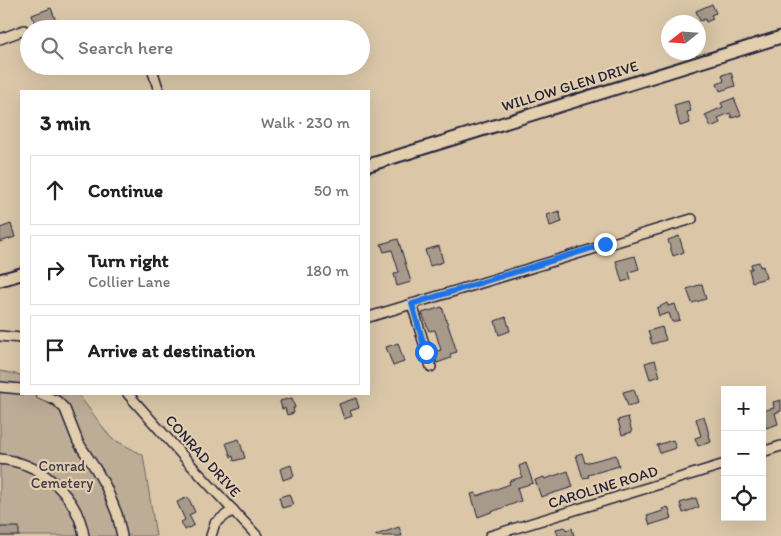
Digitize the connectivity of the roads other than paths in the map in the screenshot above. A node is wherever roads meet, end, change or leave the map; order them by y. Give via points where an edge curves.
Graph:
1 (20, 32) edge
2 (781, 37) edge
3 (0, 39) edge
4 (154, 75) edge
5 (159, 90) edge
6 (370, 165) edge
7 (692, 219) dead end
8 (20, 274) edge
9 (0, 280) edge
10 (412, 304) junction
11 (370, 317) edge
12 (0, 336) edge
13 (20, 338) edge
14 (431, 367) dead end
15 (0, 387) edge
16 (20, 389) edge
17 (43, 395) edge
18 (129, 395) edge
19 (781, 446) edge
20 (766, 451) edge
21 (0, 459) edge
22 (721, 465) edge
23 (233, 510) junction
24 (84, 536) edge
25 (122, 536) edge
26 (211, 536) edge
27 (258, 536) edge
28 (490, 536) edge

1 - 3 street
2 - 6 main road, WILLOW GLEN DRIVE
4 - 5 street
7 - 10 street
8 - 9 main road
10 - 11 street
10 - 14 street
12 - 13 street
15 - 16 street
17 - 25 street via 65,409 78,442 108,492
18 - 23 street, CONRAD DRIVE
19 - 20 street
21 - 24 street via 28,466 64,492 81,523
22 - 28 street, CAROLINE ROAD
23 - 26 street via 215,523
23 - 27 street, CONRAD DRIVE

